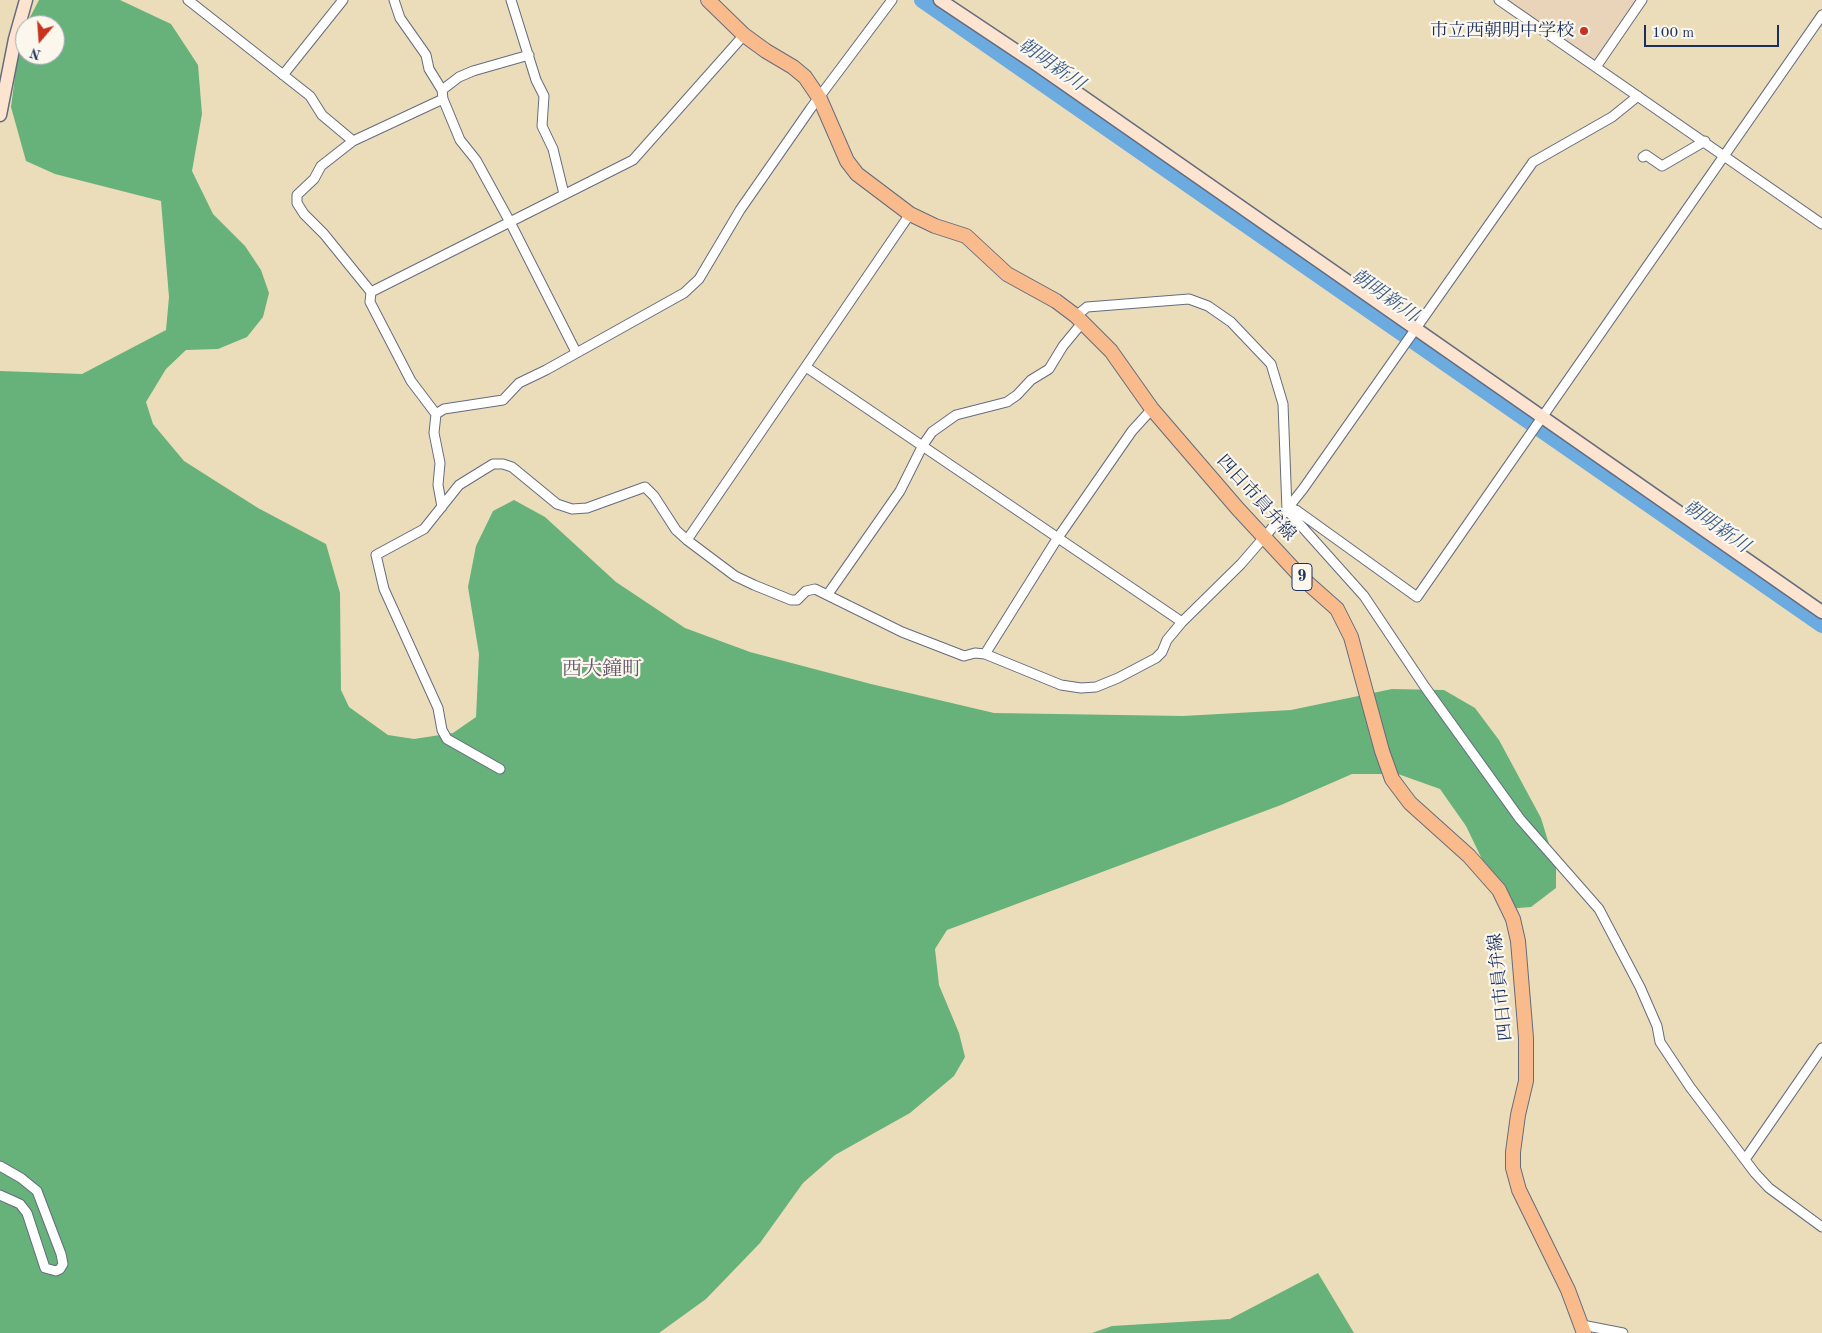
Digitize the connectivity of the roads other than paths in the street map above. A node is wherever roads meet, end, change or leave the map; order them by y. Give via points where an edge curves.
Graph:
1 (26, 0) edge
2 (188, 0) edge
3 (343, 0) edge
4 (394, 0) edge
5 (511, 0) edge
6 (708, 0) edge
7 (892, 0) edge
8 (940, 0) edge
9 (1499, 0) edge
10 (1642, 0) edge
11 (1822, 15) edge
12 (744, 35) junction
13 (530, 55) junction
14 (1596, 67) junction
15 (283, 75) junction
16 (442, 94) junction
17 (1638, 96) junction
18 (820, 99) junction
19 (0, 115) edge
20 (353, 141) junction
21 (1705, 141) junction
22 (1725, 155) junction
23 (1643, 157) dead end
24 (564, 194) junction
25 (910, 214) junction
26 (510, 222) junction
27 (1822, 224) edge
28 (371, 292) junction
29 (1079, 320) junction
30 (1414, 331) junction
31 (576, 352) junction
32 (806, 367) junction
33 (1152, 409) junction
34 (436, 414) junction
35 (1537, 422) junction
36 (922, 445) junction
37 (445, 504) junction
38 (1238, 509) junction
39 (1287, 510) junction
40 (1268, 533) dead end
41 (1057, 539) junction
42 (687, 540) junction
43 (828, 594) junction
44 (1822, 612) edge
45 (1182, 622) junction
46 (985, 654) junction
47 (500, 769) dead end
48 (1822, 1048) edge
49 (1746, 1158) junction
50 (0, 1166) edge
51 (0, 1195) edge
52 (1822, 1227) edge
53 (1583, 1329) edge
54 (1623, 1333) edge

1 - 19 street
2 - 15 street
3 - 15 street
4 - 16 street via 400,18 426,55 429,69
5 - 13 street
6 - 12 main road, 四日市員弁線 / 9
7 - 18 street
8 - 30 street
9 - 14 street
10 - 14 street
11 - 22 street
12 - 18 main road, 四日市員弁線 / 9 via 805,77
12 - 24 street via 633,160
13 - 16 street via 459,77
13 - 24 street via 544,96 542,126 553,149
14 - 17 street
15 - 20 street via 310,96 322,115
16 - 20 street
16 - 26 street via 460,140 476,160
17 - 21 street
17 - 30 street via 1612,117 1533,162
18 - 25 main road, 四日市員弁線 / 9 via 847,161 857,174
18 - 31 street via 740,210 699,279 684,293
20 - 28 street via 321,166 314,179 298,195 297,203
21 - 22 street
21 - 23 street via 1662,166 1646,155
22 - 27 street
22 - 35 street
24 - 26 street
25 - 29 main road, 四日市員弁線 / 9 via 966,236 1007,274 1056,301
25 - 32 street
26 - 28 street
26 - 31 street
28 - 34 street via 370,302 412,382
29 - 33 main road, 四日市員弁線 / 9 via 1110,351
29 - 36 street via 1049,370 1031,380 1007,402 950,418
29 - 39 street via 1087,307 1189,299 1208,306 1231,322 1271,364 1284,404
30 - 35 street
30 - 39 street
31 - 34 street via 519,383 503,400 444,409
32 - 36 street
32 - 42 street
33 - 38 main road, 四日市員弁線 / 9
33 - 41 street via 1132,431
34 - 37 street via 434,433 440,463 438,486
35 - 39 street via 1417,596 1296,510
35 - 44 street
36 - 41 street
36 - 43 street via 900,491
37 - 42 street via 459,485 493,464 503,464 512,467 557,504 572,508 587,508 645,487
37 - 47 street via 424,529 376,555 384,589 438,708 447,739
38 - 45 street via 1259,543
38 - 53 main road, 四日市員弁線 / 9 via 1302,578 1337,609 1351,637 1392,779 1410,803 1469,856 1499,890 1513,919 1518,941 1526,1038 1526,1081 1518,1115 1513,1168 1519,1190
39 - 40 street
39 - 49 street via 1364,596 1520,819 1598,909 1640,987 1657,1026 1660,1042
41 - 45 street
41 - 46 street
42 - 43 street via 735,576 791,600 815,589
43 - 46 street via 902,632 964,656
45 - 46 street via 1156,658 1096,687 1061,685
48 - 49 street
49 - 52 street via 1770,1188
50 - 51 street via 37,1191 61,1254 63,1264 60,1269 56,1272 45,1268 27,1213 20,1204
53 - 54 street

